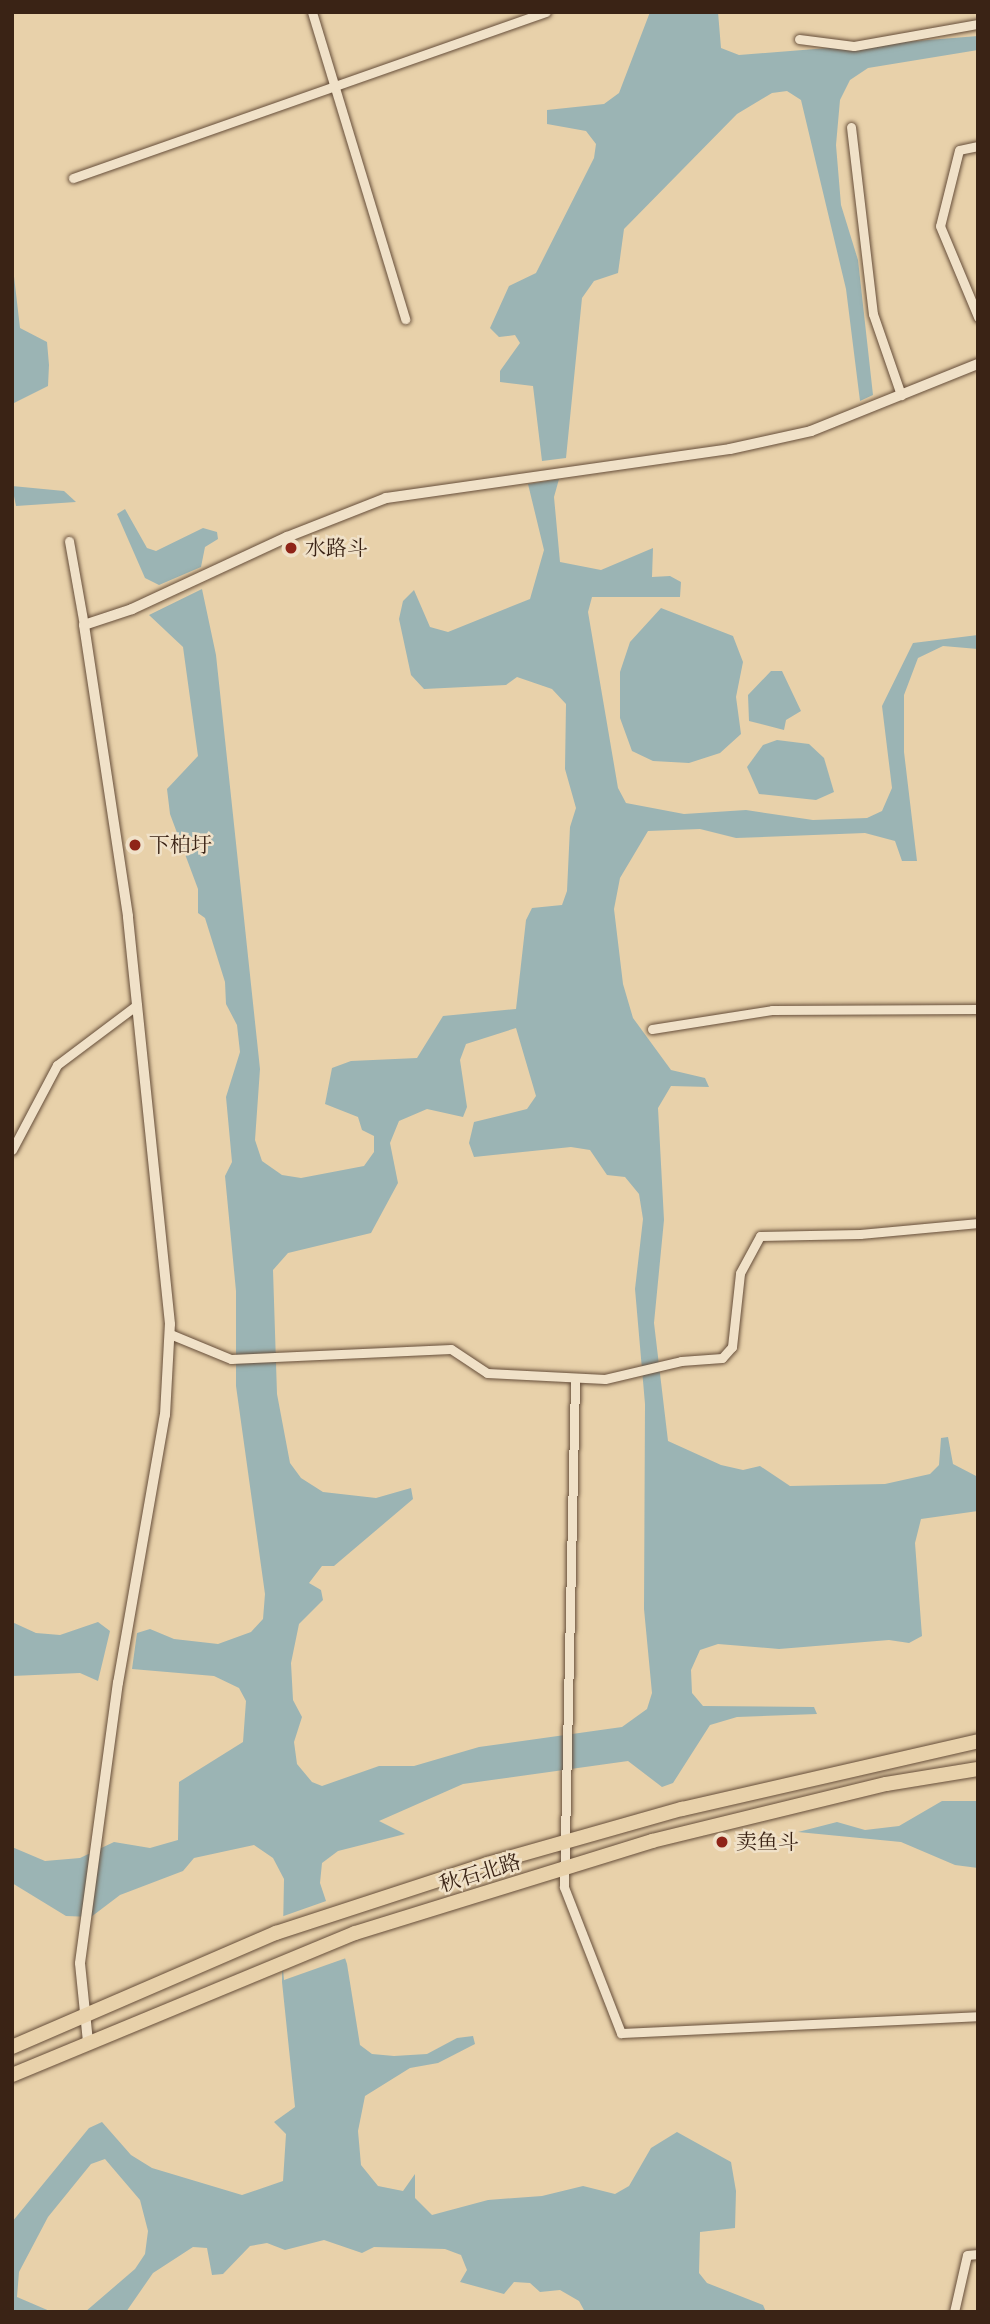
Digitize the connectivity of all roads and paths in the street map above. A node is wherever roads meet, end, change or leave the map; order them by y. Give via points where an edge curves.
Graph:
1 (313, 12) edge
2 (546, 12) edge
3 (978, 24) edge
4 (800, 39) dead end
5 (336, 86) junction
6 (851, 127) dead end
7 (978, 146) edge
8 (73, 178) dead end
9 (978, 317) edge
10 (405, 319) dead end
11 (978, 364) edge
12 (901, 395) junction
13 (69, 541) dead end
14 (84, 625) junction
15 (137, 1005) junction
16 (978, 1009) edge
17 (652, 1030) dead end
18 (12, 1150) edge
19 (978, 1223) edge
20 (170, 1334) junction
21 (575, 1381) junction
22 (978, 1741) edge
23 (978, 1769) edge
24 (565, 1842) junction
25 (568, 1867) junction
26 (87, 2015) junction
27 (978, 2016) edge
28 (88, 2042) junction
29 (12, 2047) edge
30 (12, 2075) edge
31 (978, 2254) edge
32 (954, 2312) edge

1 - 5 street
2 - 5 street
3 - 4 street via 854,46
5 - 8 street
5 - 10 street
6 - 12 street via 873,314
7 - 9 street via 959,150 940,226
11 - 12 street
12 - 14 street via 811,431 730,449 386,498 287,537 132,609
13 - 14 street
14 - 15 street
15 - 18 street via 57,1065
15 - 20 street
16 - 17 street via 772,1010
19 - 21 street via 860,1234 760,1236 740,1273 732,1347 722,1358
20 - 21 street via 232,1359 451,1349 487,1373
20 - 26 street via 165,1415 118,1683 80,1963
21 - 24 street via 564,1716
22 - 24 main road, 秋石北路
23 - 25 main road, 秋石北路 via 886,1784
24 - 25 street
24 - 26 main road, 秋石北路 via 276,1933
25 - 27 street via 564,1887 621,2033
25 - 28 main road, 秋石北路 via 355,1933
26 - 28 street
26 - 29 main road, 秋石北路
28 - 30 main road, 秋石北路
31 - 32 street via 967,2255

